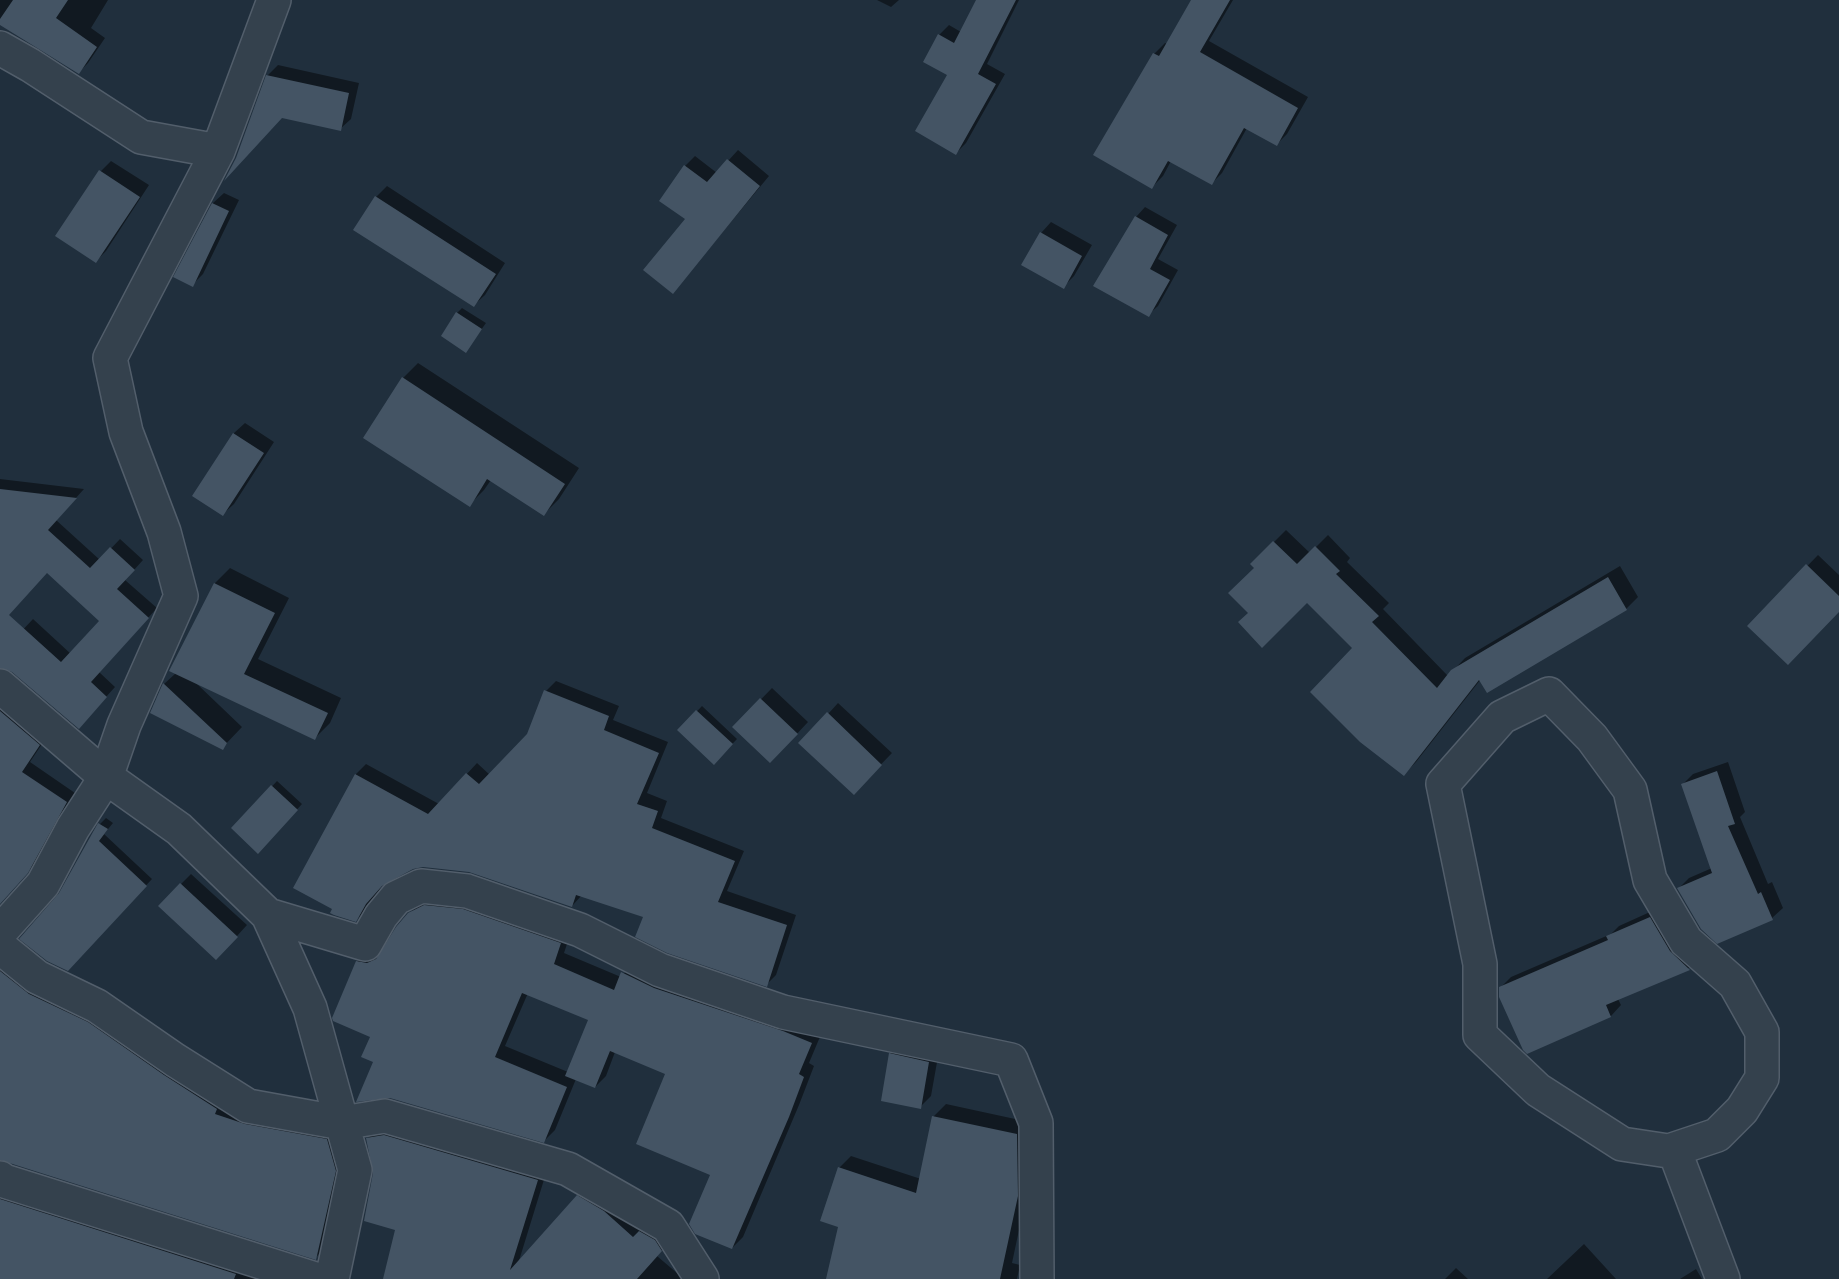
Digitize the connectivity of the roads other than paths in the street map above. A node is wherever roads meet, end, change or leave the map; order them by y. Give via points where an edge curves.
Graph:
1 (274, 0) edge
2 (0, 48) edge
3 (218, 152) junction
4 (0, 686) edge
5 (106, 777) junction
6 (268, 915) junction
7 (0, 932) edge
8 (0, 947) edge
9 (342, 1123) junction
10 (1669, 1151) junction
11 (0, 1178) edge
12 (315, 1279) edge
13 (332, 1279) edge
14 (702, 1279) edge
15 (1037, 1279) edge
16 (1723, 1279) edge

1 - 3 street
2 - 3 street via 141,137
3 - 5 street via 110,358 126,432 164,532 181,596 124,725
4 - 5 street
5 - 6 street via 179,829
5 - 7 street via 43,884
6 - 9 street via 310,1008
6 - 15 street via 365,944 396,898 421,886 467,891 580,930 660,970 783,1012 1011,1060 1036,1123
8 - 9 street via 37,977 97,1006 248,1106
9 - 13 street via 355,1170
9 - 14 street via 385,1116 568,1169 668,1226
10 - 10 street via 1622,1144 1538,1090 1480,1035 1480,964 1443,784 1502,717 1549,694 1592,738 1630,790 1650,880 1686,941 1735,984 1762,1032 1762,1078 1742,1110 1717,1135
10 - 16 street via 1675,1152
11 - 12 street

